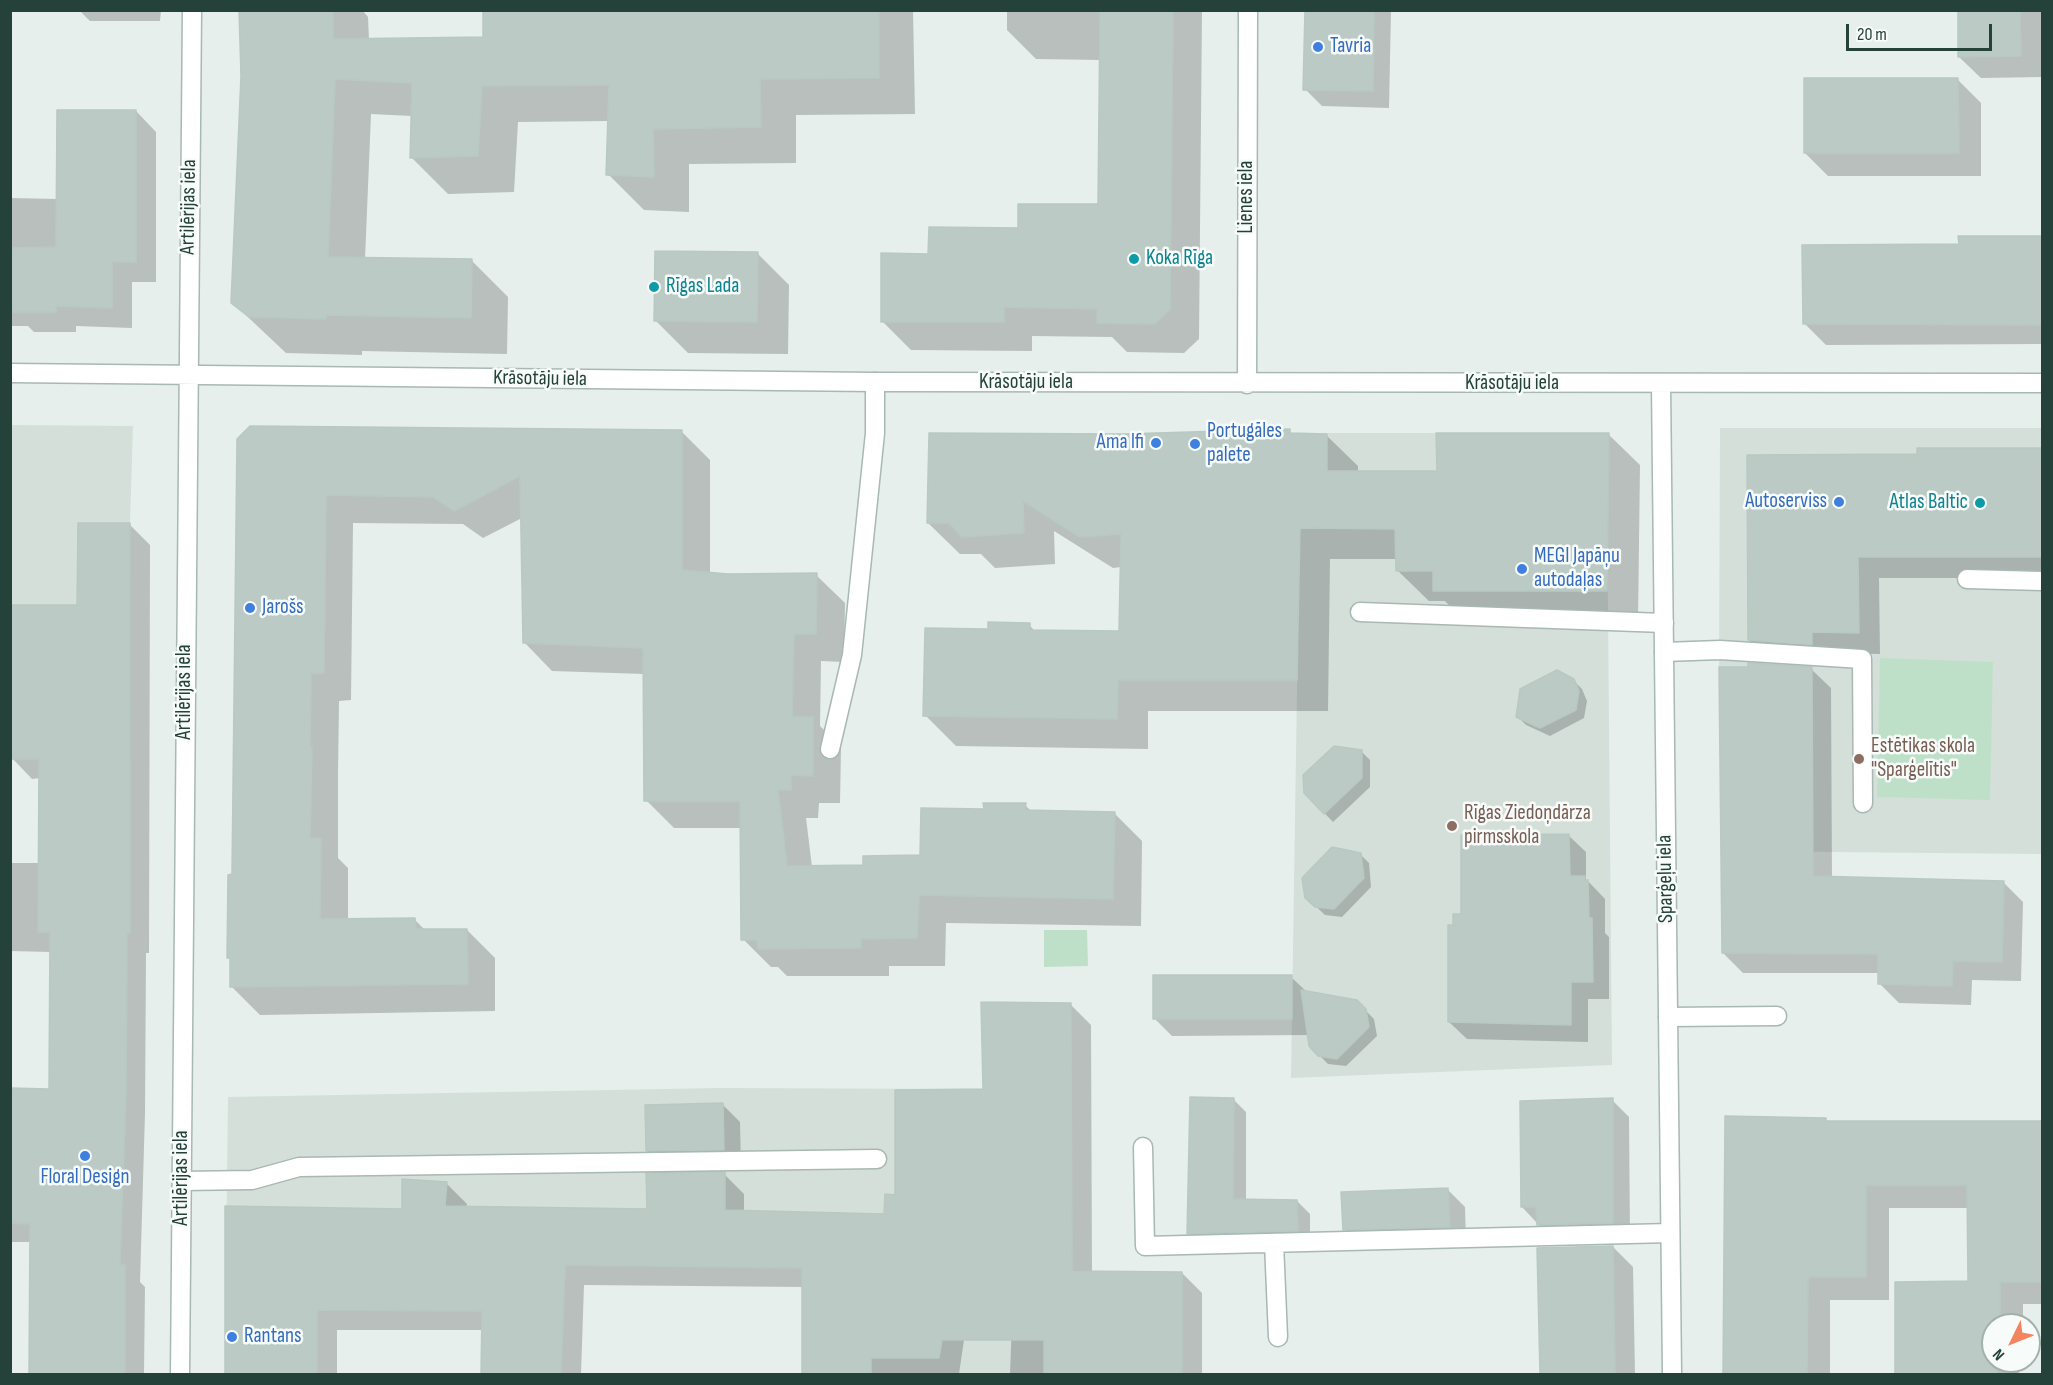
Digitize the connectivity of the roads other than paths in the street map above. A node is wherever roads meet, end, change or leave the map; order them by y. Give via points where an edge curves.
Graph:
1 (192, 10) edge
2 (1248, 10) edge
3 (10, 373) edge
4 (187, 375) junction
5 (875, 382) junction
6 (2043, 383) edge
7 (1246, 384) junction
8 (1661, 384) junction
9 (1967, 579) dead end
10 (2043, 582) edge
11 (1360, 612) dead end
12 (1664, 623) junction
13 (1664, 652) junction
14 (830, 749) dead end
15 (1863, 803) dead end
16 (1777, 1016) dead end
17 (1668, 1017) junction
18 (1143, 1147) dead end
19 (877, 1159) dead end
20 (182, 1181) junction
21 (1670, 1233) junction
22 (1274, 1243) junction
23 (1278, 1337) dead end
24 (180, 1374) edge
25 (1672, 1374) edge

1 - 4 street, Artilērijas iela
2 - 7 street, Lienes iela
3 - 4 street, Krāsotāju iela
4 - 5 street, Krāsotāju iela
4 - 20 street, Artilērijas iela
5 - 7 street, Krāsotāju iela
5 - 14 street via 875,434 852,655
6 - 8 street, Krāsotāju iela
7 - 8 street, Krāsotāju iela
8 - 12 street, Sparģeļu iela
9 - 10 street
11 - 12 street
12 - 13 street, Sparģeļu iela
13 - 15 street via 1720,650 1862,659
13 - 17 street, Sparģeļu iela
16 - 17 street
17 - 21 street, Sparģeļu iela
18 - 22 street via 1145,1246
19 - 20 street via 299,1167 252,1180
20 - 24 street, Artilērijas iela
21 - 22 street
21 - 25 street, Sparģeļu iela
22 - 23 street

